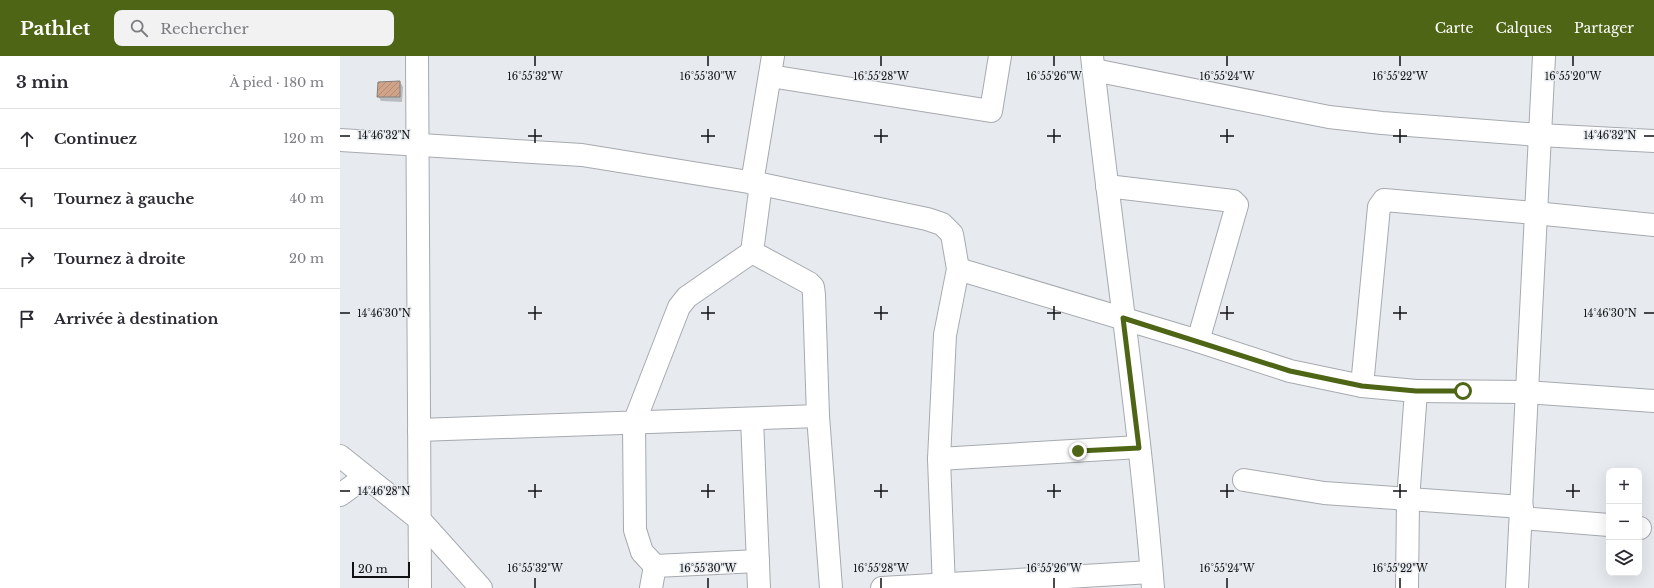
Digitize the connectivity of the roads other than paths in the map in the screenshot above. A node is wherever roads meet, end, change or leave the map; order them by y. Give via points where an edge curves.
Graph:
1 (417, 56) edge
2 (1000, 56) edge
3 (1544, 56) edge
4 (1093, 63) edge
5 (772, 66) edge
6 (1539, 135) junction
7 (340, 140) edge
8 (1654, 142) edge
9 (417, 145) junction
10 (757, 184) junction
11 (1107, 186) junction
12 (1535, 212) junction
13 (1654, 225) edge
14 (752, 252) junction
15 (958, 269) junction
16 (1123, 318) junction
17 (1198, 341) junction
18 (1362, 386) junction
19 (1416, 391) junction
20 (1526, 392) junction
21 (1654, 401) edge
22 (818, 416) junction
23 (752, 419) junction
24 (634, 422) junction
25 (419, 430) junction
26 (1139, 448) junction
27 (340, 456) edge
28 (939, 459) junction
29 (365, 477) junction
30 (1244, 480) dead end
31 (340, 495) edge
32 (1408, 500) junction
33 (1521, 513) junction
34 (420, 520) junction
35 (1606, 524) edge
36 (758, 562) junction
37 (655, 566) junction
38 (1152, 580) edge
39 (944, 586) edge
40 (420, 588) edge
41 (481, 588) edge
42 (651, 588) edge
43 (759, 588) edge
44 (831, 588) edge
45 (882, 588) edge
46 (1407, 588) edge
47 (1517, 588) edge

1 - 9 street
2 - 5 street via 991,111
3 - 6 street
4 - 6 street via 1329,116 1382,123
4 - 11 street
5 - 10 street
6 - 8 street
6 - 12 street
7 - 9 street
9 - 10 street via 582,155
9 - 25 street
10 - 14 street
10 - 15 street via 942,224 952,234
11 - 16 street
11 - 17 street via 1233,201 1238,205
12 - 13 street
12 - 18 street via 1384,200 1379,207
12 - 20 street
14 - 22 street via 813,287
14 - 24 street via 687,297 679,307
15 - 16 street
15 - 28 street via 945,336
16 - 17 street
16 - 26 street
17 - 18 street via 1290,371
18 - 19 street
19 - 20 street
19 - 32 street
20 - 21 street
20 - 33 street
22 - 23 street
22 - 44 street
23 - 24 street
23 - 36 street
24 - 25 street
24 - 37 street via 635,530 642,552
25 - 34 street
26 - 28 street
26 - 38 street
27 - 29 street
28 - 39 street
29 - 31 street
29 - 34 street
30 - 32 street via 1324,493
32 - 33 street
32 - 46 street
33 - 35 street
33 - 47 street
34 - 40 street
34 - 41 street
36 - 37 street
36 - 43 street
37 - 42 street
38 - 39 street
39 - 45 street

